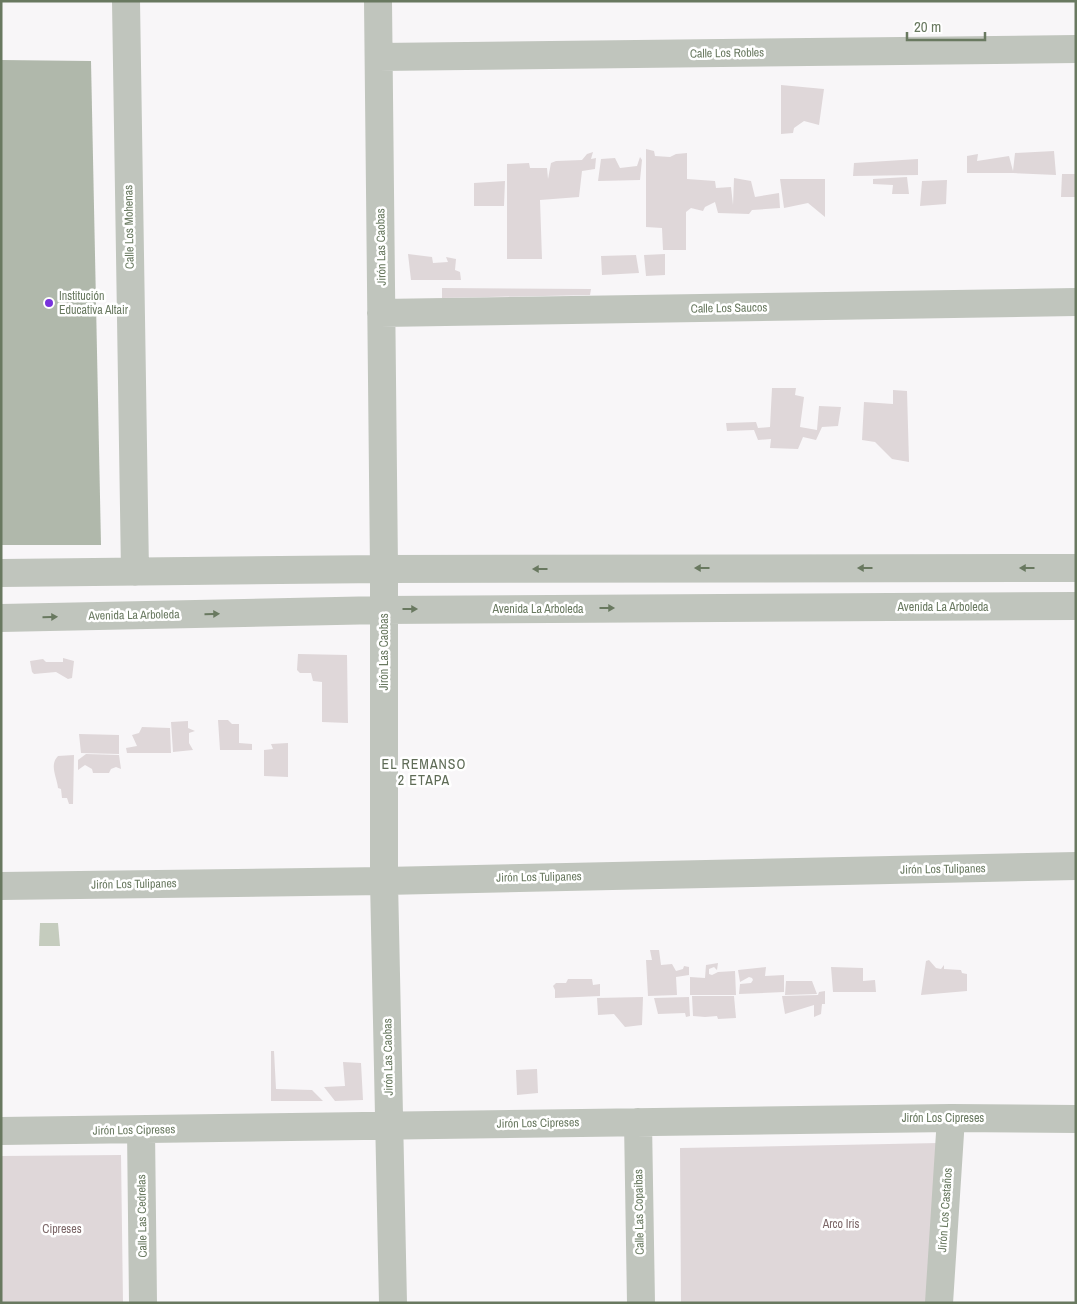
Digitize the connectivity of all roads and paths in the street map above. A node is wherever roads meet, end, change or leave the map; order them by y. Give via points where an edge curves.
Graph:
1 (126, 1) edge
2 (378, 1) edge
3 (1076, 49) edge
4 (379, 58) junction
5 (1076, 302) edge
6 (382, 313) junction
7 (1076, 568) edge
8 (384, 569) junction
9 (135, 572) junction
10 (1, 573) edge
11 (1076, 606) edge
12 (383, 610) junction
13 (1, 618) edge
14 (1076, 866) edge
15 (384, 881) junction
16 (1, 886) edge
17 (951, 1118) junction
18 (1076, 1119) edge
19 (638, 1122) junction
20 (390, 1125) junction
21 (141, 1130) junction
22 (1, 1132) edge
23 (143, 1303) edge
24 (392, 1303) edge
25 (641, 1303) edge
26 (939, 1303) edge

1 - 9 street, Calle Los Mohenas
2 - 4 street, Jirón Las Caobas
3 - 4 street, Calle Los Robles
4 - 6 street, Jirón Las Caobas
5 - 6 street, Calle Los Saucos
6 - 8 street, Jirón Las Caobas
7 -> 8 street
8 - 9 street
8 - 12 street, Jirón Las Caobas
9 - 10 street
12 -> 11 street, Avenida La Arboleda
13 -> 12 street, Avenida La Arboleda
12 - 15 street, Jirón Las Caobas
14 - 15 street, Jirón Los Tulipanes
15 - 16 street, Jirón Los Tulipanes
15 - 20 street, Jirón Las Caobas
17 - 18 street, Jirón Los Cipreses
17 - 19 street, Jirón Los Cipreses
17 - 26 street, Jirón Los Castaños
19 - 20 street, Jirón Los Cipreses
19 - 25 street, Calle Las Copaibas
20 - 21 street, Jirón Los Cipreses
20 - 24 street, Jirón Las Caobas
21 - 22 street, Jirón Los Cipreses
21 - 23 street, Calle Las Cedrelas

